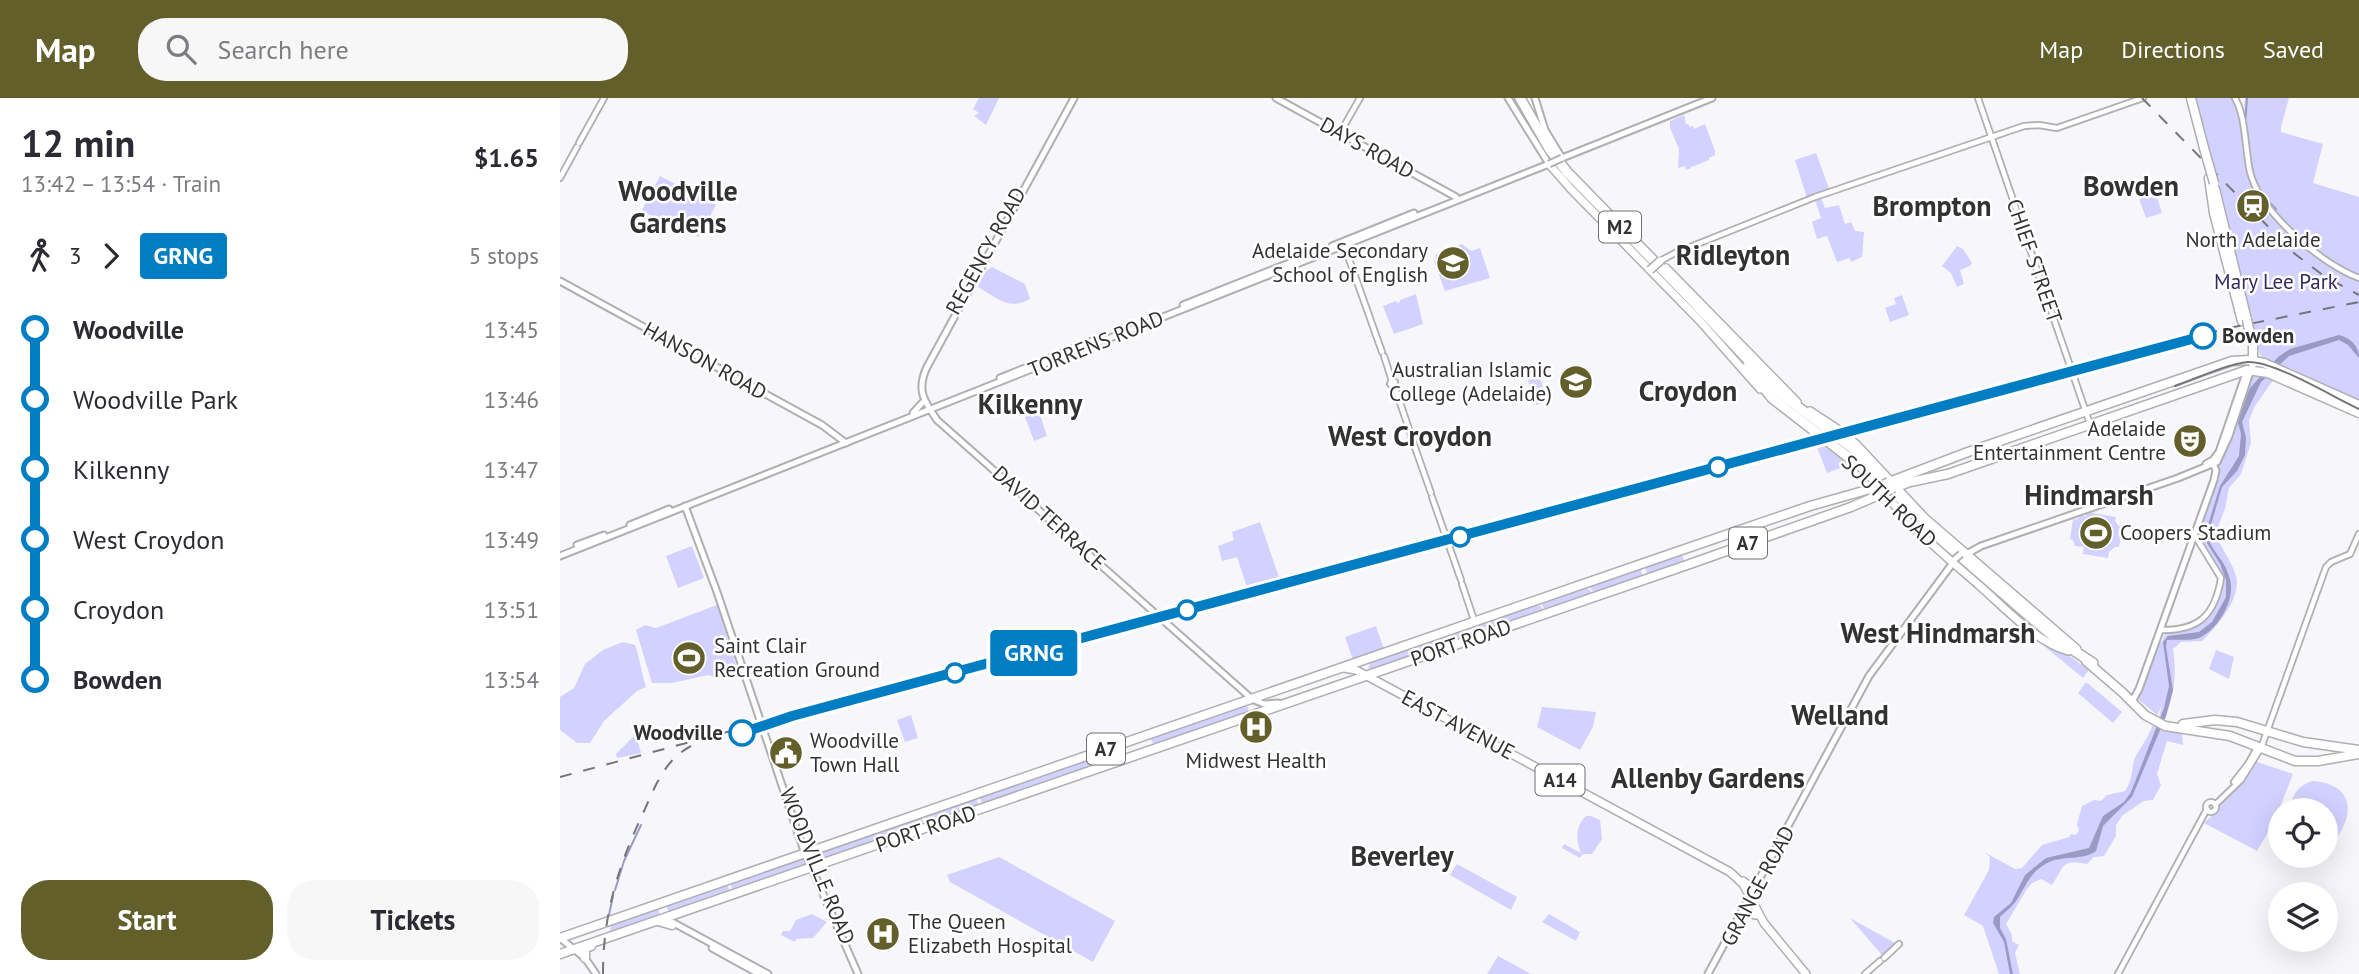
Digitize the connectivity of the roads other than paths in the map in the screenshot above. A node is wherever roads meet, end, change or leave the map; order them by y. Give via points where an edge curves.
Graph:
1 (604, 98) edge
2 (1072, 98) edge
3 (1276, 98) edge
4 (1360, 98) edge
5 (1508, 98) edge
6 (1513, 98) edge
7 (1520, 98) edge
8 (1535, 98) edge
9 (1712, 98) edge
10 (1978, 98) edge
11 (2143, 98) edge
12 (2189, 98) edge
13 (2235, 98) edge
14 (1340, 133) junction
15 (1992, 137) junction
16 (1543, 155) junction
17 (1566, 157) junction
18 (1547, 164) junction
19 (1536, 166) junction
20 (560, 178) edge
21 (1457, 199) junction
22 (2217, 221) junction
23 (1347, 244) junction
24 (1662, 263) junction
25 (2234, 264) junction
26 (1650, 270) junction
27 (2359, 278) edge
28 (560, 283) edge
29 (2233, 287) junction
30 (2247, 322) junction
31 (1735, 345) junction
32 (1743, 362) junction
33 (2250, 365) junction
34 (2265, 367) junction
35 (2276, 372) junction
36 (2235, 374) junction
37 (2241, 386) junction
38 (2119, 400) junction
39 (1796, 401) junction
40 (2359, 405) edge
41 (926, 408) junction
42 (2137, 409) junction
43 (2086, 411) junction
44 (2359, 413) edge
45 (810, 420) junction
46 (822, 425) junction
47 (2045, 425) junction
48 (2091, 425) junction
49 (835, 436) junction
50 (853, 437) junction
51 (2007, 439) junction
52 (2050, 439) junction
53 (844, 442) junction
54 (834, 444) junction
55 (1856, 444) junction
56 (1968, 452) junction
57 (2012, 452) junction
58 (1852, 460) junction
59 (1934, 464) junction
60 (1975, 464) junction
61 (2211, 464) junction
62 (1962, 469) junction
63 (1900, 477) junction
64 (1872, 480) junction
65 (1916, 480) junction
66 (1886, 488) junction
67 (1904, 495) junction
68 (1853, 496) junction
69 (685, 506) junction
70 (1774, 519) junction
71 (1762, 523) junction
72 (1779, 531) junction
73 (2194, 534) junction
74 (2359, 534) edge
75 (1748, 543) junction
76 (1967, 553) junction
77 (560, 554) edge
78 (1952, 564) junction
79 (1584, 585) junction
80 (1596, 596) junction
81 (1540, 600) junction
82 (1551, 612) junction
83 (1475, 623) junction
84 (1462, 627) junction
85 (2160, 630) junction
86 (1498, 631) junction
87 (1471, 634) junction
88 (1457, 644) junction
89 (2068, 650) junction
90 (1374, 658) junction
91 (2093, 663) junction
92 (1343, 668) junction
93 (1369, 672) junction
94 (1282, 688) junction
95 (2134, 698) junction
96 (1252, 699) junction
97 (1291, 701) junction
98 (1236, 704) junction
99 (1280, 705) junction
100 (1249, 712) junction
101 (1238, 720) junction
102 (2160, 721) junction
103 (2267, 728) junction
104 (1147, 735) junction
105 (2259, 748) junction
106 (1154, 749) junction
107 (2359, 752) edge
108 (806, 852) junction
109 (1699, 854) junction
110 (814, 870) junction
111 (1739, 879) junction
112 (1756, 883) junction
113 (1749, 899) junction
114 (661, 903) junction
115 (1745, 912) junction
116 (1755, 915) junction
117 (670, 920) junction
118 (655, 921) junction
119 (631, 929) junction
120 (662, 931) joint
121 (561, 939) edge
122 (1899, 944) dead end
123 (574, 949) junction
124 (560, 954) edge
125 (1790, 956) junction
126 (585, 958) junction
127 (596, 974) edge
128 (759, 974) edge
129 (768, 974) edge
130 (860, 974) edge
131 (1709, 974) edge
132 (1806, 974) edge
133 (1865, 974) edge
134 (2118, 974) edge

1 - 20 street
2 - 41 main road, REGENCY ROAD via 927,367 922,382
3 - 14 main road, DAYS ROAD
4 - 14 street
5 - 16 main road, SOUTH ROAD
6 - 32 highway, M2 via 1565,175
7 - 31 highway, M2 via 1567,172
8 - 17 main road, SOUTH ROAD via 1545,130
9 - 17 main road, TORRENS ROAD
10 - 15 street, CHIEF STREET
11 - 15 street via 2057,128 2032,125
12 - 22 highway, bridge via 2212,183
13 - 27 street via 2259,195 2319,256
14 - 21 main road, DAYS ROAD
15 - 24 street via 1815,197 1668,256
15 - 43 street, CHIEF STREET
16 - 18 main road, SOUTH ROAD
16 - 19 main road
17 - 18 main road, TORRENS ROAD, bridge
17 - 24 main road, SOUTH ROAD
18 - 19 main road, TORRENS ROAD
18 - 21 main road, TORRENS ROAD
18 - 26 main road, SOUTH ROAD
19 - 21 main road, TORRENS ROAD
21 - 23 main road, TORRENS ROAD
22 - 25 highway
22 - 29 highway
23 - 41 main road, TORRENS ROAD
23 - 83 street
24 - 26 main road, bridge
24 - 39 main road, SOUTH ROAD
25 - 29 highway
25 - 30 highway
26 - 58 main road, SOUTH ROAD via 1772,401
28 - 45 main road, HANSON ROAD
29 - 30 highway
30 - 33 highway via 2253,342
30 - 34 highway
31 - 39 highway
31 - 91 highway, M2 via 1776,390 1866,461 1928,528 2051,634
32 - 58 highway via 1772,398
32 - 89 highway, M2 via 1780,399 1854,455 1927,531 2033,625
33 - 34 highway, PORT ROAD
33 - 36 highway, PORT ROAD / A7
33 - 37 main road
33 - 38 highway, PORT ROAD / A7 via 2232,361
33 - 61 main road via 2220,458
34 - 35 highway, PORT ROAD
35 - 40 highway, PORT ROAD
35 - 44 highway, PORT ROAD
36 - 37 main road
36 - 42 highway, PORT ROAD / A7
37 - 61 main road
38 - 42 highway via 2132,398
38 - 43 highway, PORT ROAD / A7
39 - 55 main road, SOUTH ROAD
41 - 50 main road, TORRENS ROAD
41 - 53 main road, TORRENS ROAD
41 - 96 main road, DAVID TERRACE
42 - 48 highway, PORT ROAD / A7
43 - 47 highway, PORT ROAD / A7
43 - 48 street, CHIEF STREET
45 - 46 main road, HANSON ROAD
45 - 49 main road, HANSON ROAD
46 - 50 main road
46 - 53 main road, HANSON ROAD
47 - 51 highway, PORT ROAD / A7
47 - 52 highway
48 - 52 highway, PORT ROAD / A7
49 - 53 main road, HANSON ROAD
49 - 54 main road
50 - 53 main road, TORRENS ROAD
51 - 56 highway, PORT ROAD / A7
51 - 57 highway
52 - 57 highway, PORT ROAD / A7
53 - 54 main road, TORRENS ROAD
53 - 69 main road, TORRENS ROAD
54 - 69 main road, TORRENS ROAD
55 - 63 main road via 1894,477
55 - 66 main road, SOUTH ROAD
56 - 59 highway, PORT ROAD / A7
56 - 60 highway
57 - 60 highway, PORT ROAD / A7
58 - 64 main road, SOUTH ROAD
59 - 62 highway via 1959,458 1965,463
59 - 63 highway, PORT ROAD / A7
60 - 62 highway, PORT ROAD / A7
61 - 73 main road via 2211,485
61 - 76 main road
62 - 65 highway, PORT ROAD / A7
63 - 66 highway, PORT ROAD / A7
64 - 66 main road, SOUTH ROAD
64 - 68 highway
65 - 66 highway, PORT ROAD / A7
65 - 67 highway
66 - 67 main road, SOUTH ROAD
66 - 68 highway, PORT ROAD / A7
66 - 72 highway, PORT ROAD / A7
66 - 78 main road, SOUTH ROAD via 1881,496
67 - 76 main road, SOUTH ROAD
68 - 70 highway, PORT ROAD / A7
69 - 77 main road, TORRENS ROAD
69 - 108 main road, WOODVILLE ROAD
70 - 71 highway, PORT ROAD / A7
70 - 72 highway via 1771,526
71 - 72 highway via 1766,529
71 - 75 highway via 1759,534
71 - 79 highway, PORT ROAD / A7
72 - 75 highway, PORT ROAD / A7
73 - 85 main road
73 - 85 street via 2222,580 2211,612 2188,628
74 - 103 street via 2350,554 2326,567
75 - 80 highway, PORT ROAD / A7
76 - 78 main road, GRANGE ROAD, bridge
76 - 91 main road
78 - 89 main road via 2030,629
78 - 112 main road, GRANGE ROAD via 1869,676
78 - 113 main road, GRANGE ROAD via 1870,680
79 - 80 highway
79 - 81 highway, PORT ROAD / A7
80 - 82 highway, PORT ROAD / A7
81 - 82 highway via 1542,608
81 - 83 highway, PORT ROAD / A7
82 - 86 highway, PORT ROAD / A7
83 - 84 highway, PORT ROAD / A7
83 - 86 highway
83 - 87 highway
84 - 87 highway
84 - 90 highway, PORT ROAD / A7
85 - 95 main road
86 - 88 highway, PORT ROAD / A7
87 - 88 highway
88 - 93 highway, PORT ROAD / A7
89 - 102 highway
90 - 92 highway, PORT ROAD / A7
90 - 93 highway
91 - 95 highway
92 - 93 main road, A14
92 - 94 highway, PORT ROAD / A7
93 - 97 highway, PORT ROAD / A7
93 - 109 main road, EAST AVENUE / A14
94 - 96 highway, PORT ROAD / A7
94 - 97 highway
95 - 102 highway
96 - 98 highway, PORT ROAD / A7
96 - 99 main road
96 - 100 highway via 1254,707
97 - 99 highway, PORT ROAD / A7
98 - 100 highway via 1247,704
98 - 104 highway, PORT ROAD / A7
99 - 101 highway, PORT ROAD / A7
100 - 101 highway
101 - 106 highway, PORT ROAD / A7
102 - 103 highway via 2189,725 2215,720
102 - 105 highway via 2230,736
103 - 105 street
103 - 107 highway via 2303,742
104 - 106 highway
104 - 108 highway, PORT ROAD / A7
105 - 107 highway via 2309,762
105 - 134 street via 2241,780 2208,803 2209,810
106 - 110 highway, PORT ROAD / A7
108 - 110 main road, WOODVILLE ROAD
108 - 114 highway, PORT ROAD
109 - 111 main road, EAST AVENUE / A14
109 - 113 main road, EAST AVENUE / A14 via 1732,877
110 - 117 highway, PORT ROAD / A7
110 - 130 main road, WOODVILLE ROAD
111 - 112 main road via 1749,886
111 - 113 main road, EAST AVENUE / A14
112 - 113 main road, GRANGE ROAD
113 - 115 main road, GRANGE ROAD
113 - 116 main road, A14
113 - 125 main road, A14
113 - 131 main road, GRANGE ROAD
114 - 117 highway
114 - 121 highway
115 - 116 main road
115 - 131 main road, GRANGE ROAD
116 - 125 main road, A14
117 - 118 highway
117 - 120 main road
117 - 128 main road
117 - 129 main road
118 - 119 highway
118 - 120 highway
119 - 123 highway
119 - 126 highway via 585,948
121 - 123 main road
122 - 133 street
123 - 124 highway
123 - 126 main road
125 - 132 main road, A14
126 - 127 main road

